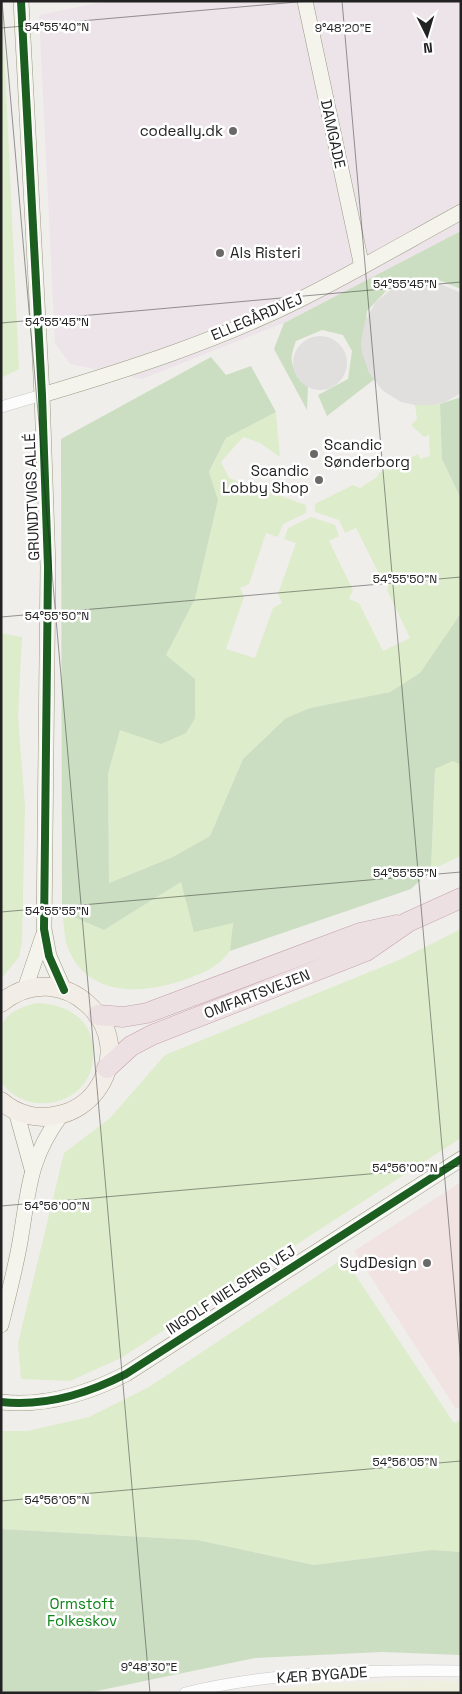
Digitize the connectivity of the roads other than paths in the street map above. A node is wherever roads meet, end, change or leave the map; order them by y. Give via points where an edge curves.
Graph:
1 (21, 1) edge
2 (305, 1) edge
3 (461, 212) edge
4 (362, 267) junction
5 (42, 395) junction
6 (1, 407) edge
7 (461, 898) edge
8 (408, 922) junction
9 (44, 929) junction
10 (25, 989) junction
11 (64, 990) junction
12 (1, 1003) edge
13 (98, 1015) junction
14 (107, 1068) junction
15 (1, 1101) edge
16 (16, 1111) junction
17 (61, 1115) junction
18 (461, 1158) edge
19 (32, 1169) junction
20 (1, 1325) edge
21 (1, 1402) edge
22 (461, 1672) edge
23 (185, 1693) edge

1 - 5 street, GRUNDTVIGS ALLÉ
2 - 4 street, DAMGADE
3 - 4 street, ELLEGÅRDVEJ
4 - 5 street, ELLEGÅRDVEJ via 245,325 124,371
5 - 6 street
5 - 9 street, GRUNDTVIGS ALLÉ via 48,567
7 - 8 highway, OMFARTSVEJEN
8 - 13 highway, OMFARTSVEJEN via 360,933 147,1014 123,1017
8 - 14 highway, OMFARTSVEJEN via 366,951 152,1035 130,1046
9 - 10 street, GRUNDTVIGS ALLÉ via 37,960
9 - 11 street, GRUNDTVIGS ALLÉ via 49,956
10 - 11 main road via 47,987
10 - 12 main road
11 - 13 main road via 87,1002
13 - 14 main road via 107,1036
14 - 17 main road via 100,1086 87,1101
15 - 16 main road
16 - 17 main road via 43,1117
16 - 19 street
17 - 19 street via 48,1132
18 - 21 street, INGOLF NIELSENS VEJ via 126,1374 95,1390 60,1400
19 - 20 street via 20,1243
22 - 23 street, KÆR BYGADE via 397,1670 300,1674

